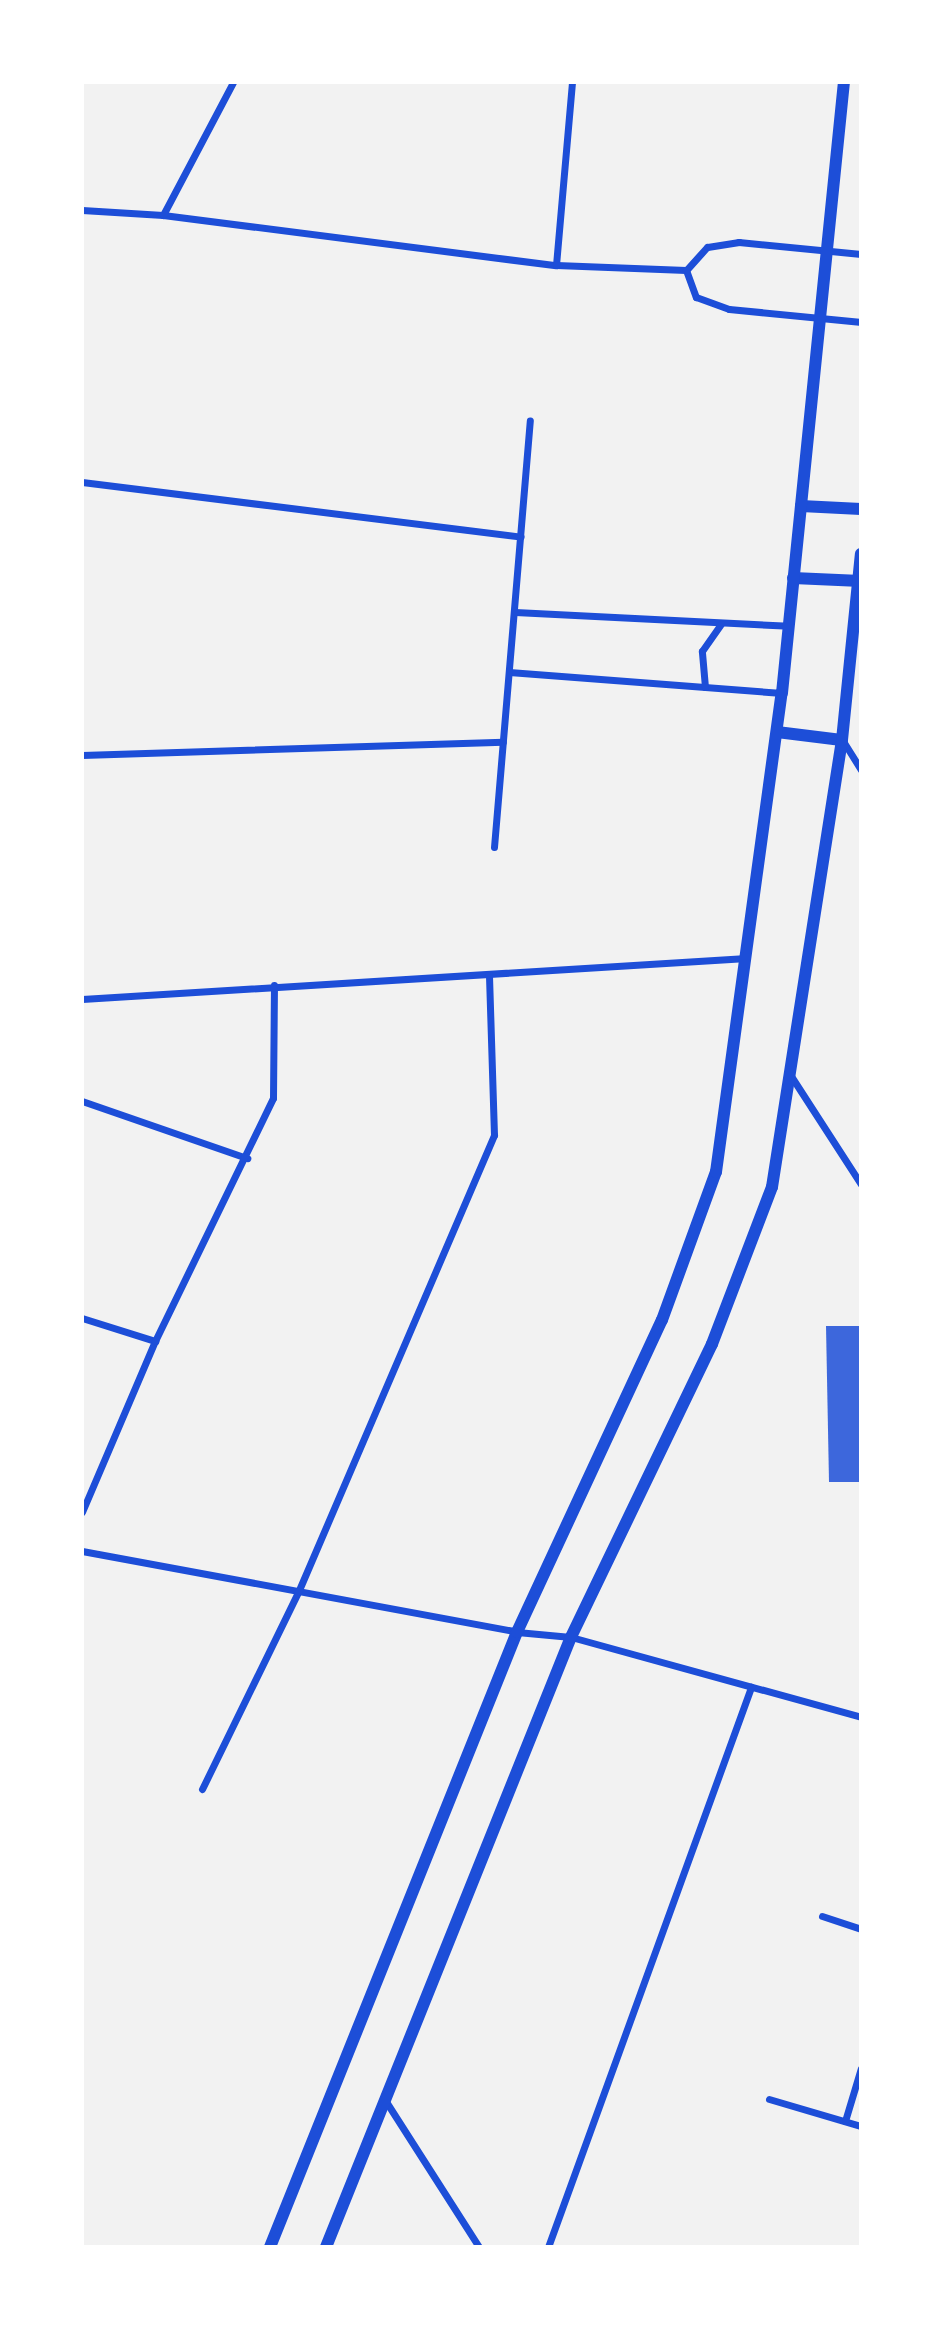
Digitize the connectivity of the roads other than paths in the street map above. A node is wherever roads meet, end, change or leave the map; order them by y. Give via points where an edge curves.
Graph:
1 (233, 82) edge
2 (572, 82) edge
3 (844, 82) edge
4 (82, 210) edge
5 (163, 215) junction
6 (827, 250) junction
7 (861, 254) edge
8 (556, 265) junction
9 (686, 270) junction
10 (820, 318) junction
11 (861, 322) edge
12 (530, 421) dead end
13 (82, 482) edge
14 (801, 506) junction
15 (861, 509) edge
16 (521, 537) junction
17 (861, 554) edge
18 (793, 578) junction
19 (859, 582) edge
20 (514, 612) junction
21 (721, 624) junction
22 (789, 626) junction
23 (509, 672) junction
24 (705, 687) junction
25 (782, 693) junction
26 (777, 732) junction
27 (842, 740) junction
28 (503, 742) junction
29 (82, 755) edge
30 (861, 770) edge
31 (495, 847) dead end
32 (747, 958) junction
33 (489, 974) junction
34 (274, 985) junction
35 (82, 999) edge
36 (791, 1075) junction
37 (82, 1101) edge
38 (247, 1158) junction
39 (861, 1184) edge
40 (82, 1318) edge
41 (155, 1341) junction
42 (82, 1512) edge
43 (82, 1551) edge
44 (299, 1590) junction
45 (517, 1632) junction
46 (571, 1637) junction
47 (751, 1687) junction
48 (861, 1717) edge
49 (202, 1789) dead end
50 (822, 1916) dead end
51 (861, 1928) edge
52 (861, 2068) edge
53 (769, 2099) dead end
54 (385, 2100) junction
55 (845, 2121) junction
56 (861, 2126) edge
57 (270, 2247) edge
58 (326, 2247) edge
59 (479, 2247) edge
60 (548, 2247) edge

1 - 5 street
2 - 8 street
3 - 6 street
4 - 5 street
5 - 8 street
6 - 7 street
6 - 9 street via 739,242 706,247
6 - 10 street
8 - 9 street
9 - 10 street via 696,297 729,310
10 - 11 street
10 - 14 street
12 - 16 street
13 - 16 street
14 - 15 street
14 - 18 street
16 - 20 street
17 - 19 street
18 - 19 street
18 - 22 street
19 - 27 street
20 - 21 street
20 - 23 street
21 - 22 street
21 - 24 street via 702,651
22 - 25 street
23 - 24 street
23 - 28 street
24 - 25 street
25 - 26 street
26 - 27 street
26 - 32 street
27 - 30 street
27 - 36 street
28 - 29 street
28 - 31 street
32 - 33 street
32 - 45 street via 716,1172 662,1320
33 - 34 street
33 - 44 street via 494,1135
34 - 35 street
34 - 38 street via 273,1098
36 - 39 street
36 - 46 street via 772,1187 712,1343
37 - 38 street
38 - 41 street
40 - 41 street
41 - 42 street
43 - 44 street
44 - 45 street
44 - 49 street
45 - 46 street
45 - 57 street
46 - 47 street
46 - 54 street
47 - 48 street
47 - 60 street
50 - 51 street
52 - 55 street
53 - 55 street
54 - 58 street
54 - 59 street
55 - 56 street

